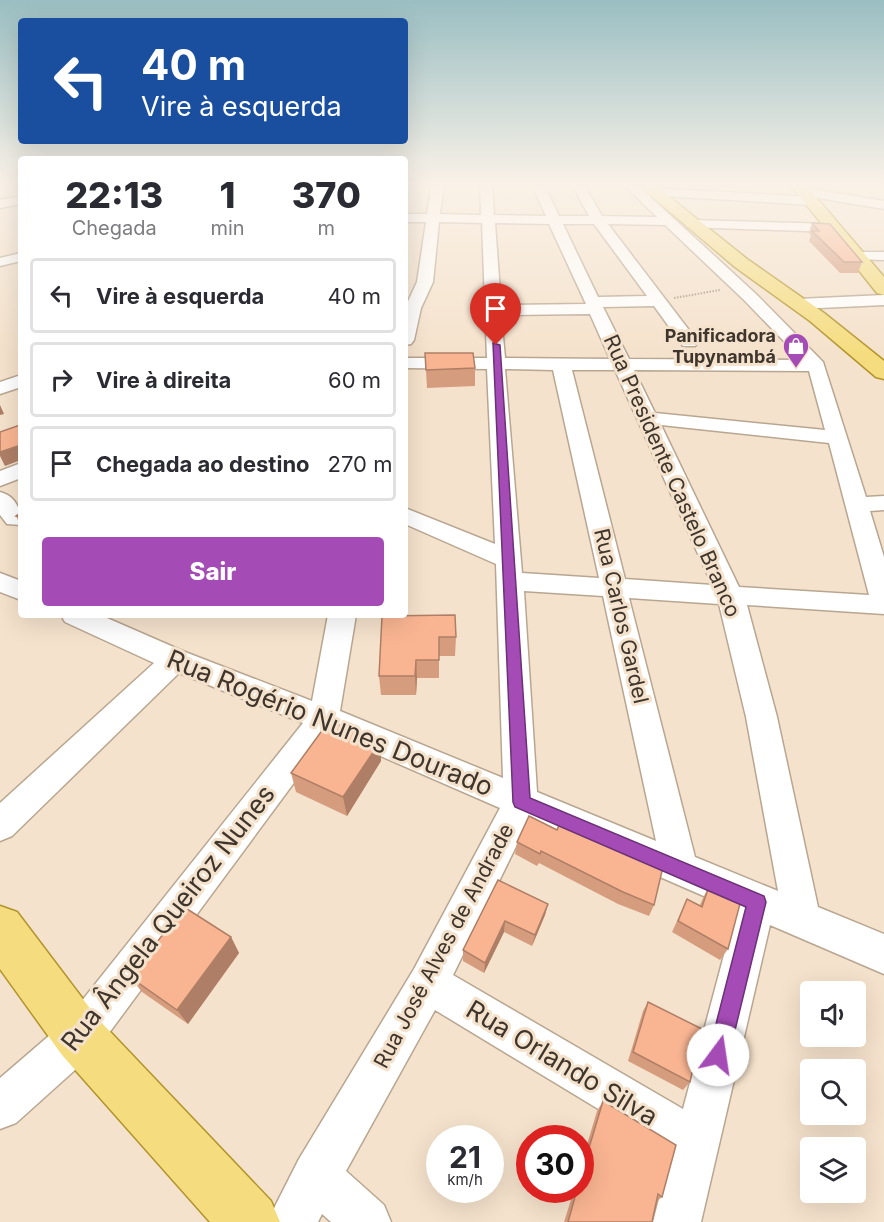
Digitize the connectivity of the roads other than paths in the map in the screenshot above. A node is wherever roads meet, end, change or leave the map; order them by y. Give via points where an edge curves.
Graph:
1 (420, 240) edge
2 (489, 240) edge
3 (564, 240) edge
4 (613, 240) edge
5 (689, 240) edge
6 (713, 240) edge
7 (843, 240) edge
8 (857, 256) junction
9 (884, 256) edge
10 (18, 258) edge
11 (0, 261) edge
12 (884, 289) edge
13 (745, 292) junction
14 (411, 297) edge
15 (791, 299) junction
16 (884, 300) edge
17 (658, 301) junction
18 (594, 306) junction
19 (494, 310) junction
20 (408, 318) edge
21 (689, 342) dead end
22 (408, 363) edge
23 (497, 363) junction
24 (561, 364) junction
25 (623, 364) junction
26 (817, 366) junction
27 (0, 367) edge
28 (884, 372) edge
29 (11, 384) edge
30 (649, 418) junction
31 (838, 438) junction
32 (18, 471) edge
33 (0, 479) edge
34 (0, 499) edge
35 (857, 504) junction
36 (884, 504) edge
37 (408, 517) edge
38 (12, 521) edge
39 (510, 570) junction
40 (0, 582) edge
41 (615, 586) junction
42 (18, 590) edge
43 (731, 597) junction
44 (884, 603) edge
45 (82, 618) edge
46 (341, 618) edge
47 (175, 660) junction
48 (324, 718) junction
49 (521, 802) junction
50 (0, 825) edge
51 (680, 868) junction
52 (757, 902) junction
53 (802, 921) junction
54 (0, 929) edge
55 (884, 954) edge
56 (428, 983) junction
57 (80, 1036) junction
58 (0, 1107) edge
59 (696, 1142) junction
60 (316, 1176) junction
61 (250, 1222) edge
62 (291, 1222) edge
63 (367, 1222) edge
64 (677, 1222) edge

1 - 14 street via 425,282
2 - 19 street, Rua José Alves de Andrade
3 - 18 street, Rua Presidente Castelo Branco
4 - 17 street
5 - 13 street
6 - 15 main road
7 - 8 main road
8 - 9 street
8 - 12 main road
10 - 11 street
13 - 15 main road
13 - 26 street
14 - 20 street
15 - 16 street
15 - 28 main road
17 - 18 street
17 - 21 street
18 - 19 street
18 - 25 street, Rua Presidente Castelo Branco
19 - 23 street, Rua José Alves de Andrade
22 - 23 street
23 - 24 street
23 - 39 street, Rua José Alves de Andrade
24 - 25 street
24 - 41 street, Rua Carlos Gardel
25 - 26 street
25 - 30 street, Rua Presidente Castelo Branco
26 - 31 street
27 - 29 street
30 - 31 street
30 - 43 street, Rua Presidente Castelo Branco
31 - 35 street
32 - 33 street
34 - 38 street
35 - 36 street
35 - 44 street
37 - 39 street
39 - 41 street
39 - 49 street, Rua José Alves de Andrade
40 - 42 street
41 - 43 street
41 - 51 street, Rua Carlos Gardel
43 - 44 street
43 - 53 street, Rua Presidente Castelo Branco via 765,727
45 - 47 street, Rua Rogério Nunes Dourado
46 - 48 street
47 - 48 street, Rua Rogério Nunes Dourado
47 - 50 street
48 - 49 street, Rua Rogério Nunes Dourado
48 - 57 street, Rua Ângela Queiroz Nunes
49 - 51 street, Rua Rogério Nunes Dourado
49 - 56 street, Rua José Alves de Andrade
51 - 52 street, Rua Rogério Nunes Dourado
52 - 53 street, Rua Rogério Nunes Dourado
52 - 59 street
53 - 55 street, Rua Rogério Nunes Dourado
54 - 57 main road
56 - 59 street, Rua Orlando Silva
56 - 60 street, Rua José Alves de Andrade
57 - 58 street, Rua Ângela Queiroz Nunes
57 - 61 main road
59 - 64 street
60 - 62 street, Rua José Alves de Andrade
60 - 63 street

